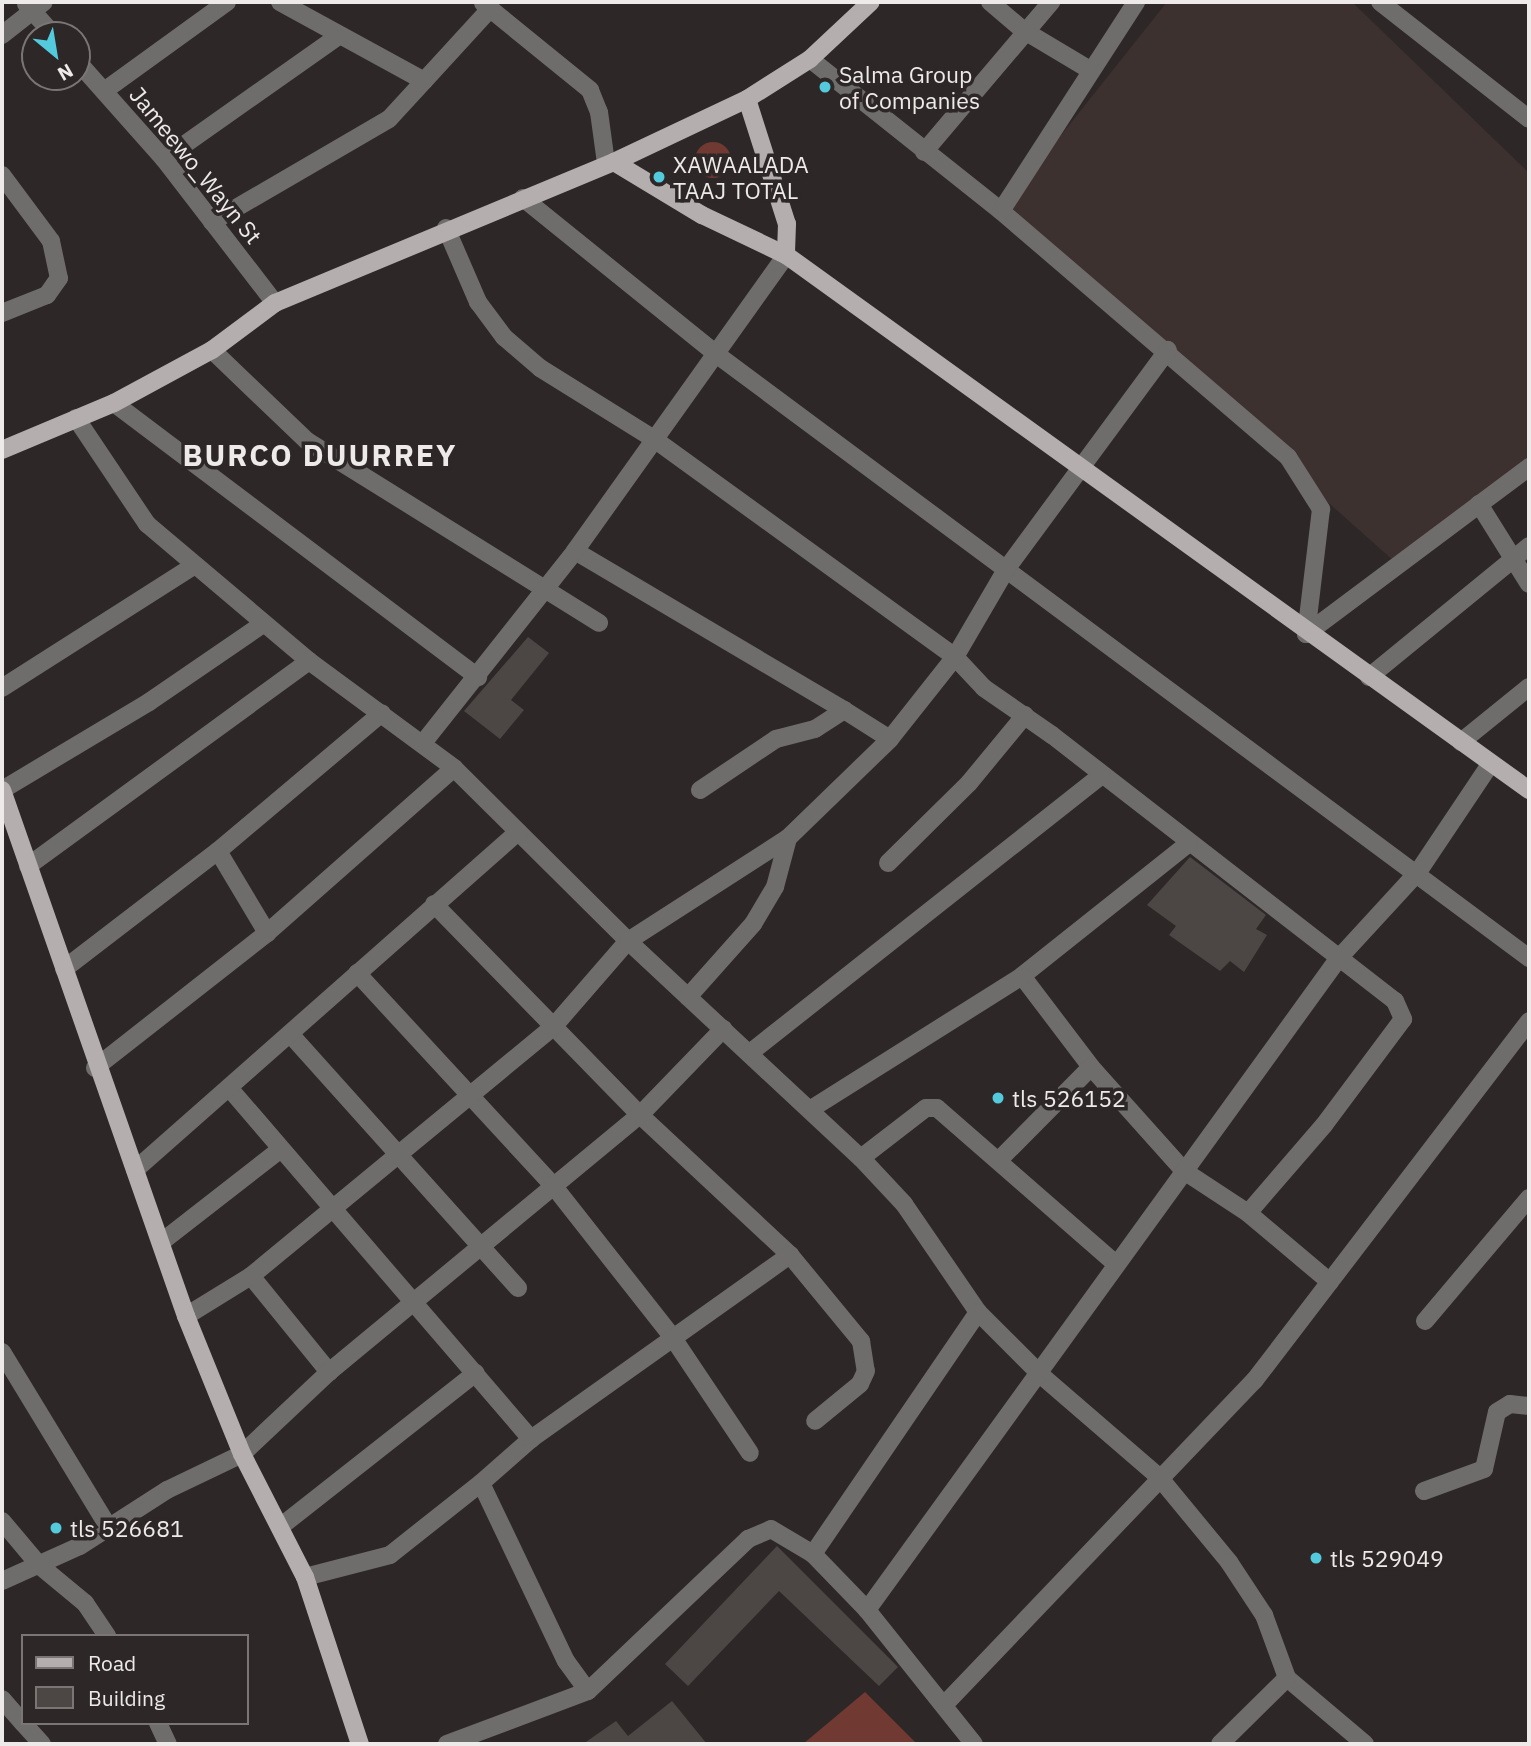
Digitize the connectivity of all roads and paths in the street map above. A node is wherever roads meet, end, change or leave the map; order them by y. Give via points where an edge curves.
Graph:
1 (227, 2) edge
2 (280, 2) edge
3 (871, 2) edge
4 (990, 2) edge
5 (1051, 2) edge
6 (1136, 2) edge
7 (1380, 2) edge
8 (33, 5) edge
9 (486, 5) edge
10 (44, 21) edge
11 (1023, 30) junction
12 (2, 35) edge
13 (337, 37) junction
14 (810, 59) junction
15 (1090, 70) junction
16 (91, 77) edge
17 (424, 81) junction
18 (104, 91) junction
19 (747, 99) junction
20 (1529, 119) edge
21 (924, 152) junction
22 (163, 159) junction
23 (610, 162) junction
24 (2, 175) edge
25 (523, 198) junction
26 (1001, 211) junction
27 (212, 222) junction
28 (446, 228) junction
29 (786, 255) junction
30 (275, 303) junction
31 (2, 313) edge
32 (212, 350) junction
33 (1168, 351) junction
34 (716, 354) junction
35 (114, 403) junction
36 (76, 418) junction
37 (654, 439) junction
38 (2, 450) edge
39 (1529, 467) edge
40 (1083, 472) junction
41 (1479, 504) junction
42 (1529, 546) edge
43 (575, 551) junction
44 (1512, 557) junction
45 (195, 565) junction
46 (1007, 568) junction
47 (1529, 584) edge
48 (545, 588) junction
49 (599, 623) dead end
50 (263, 624) junction
51 (1306, 634) junction
52 (955, 657) junction
53 (309, 661) junction
54 (478, 677) junction
55 (1369, 677) junction
56 (1529, 687) edge
57 (2, 688) edge
58 (844, 709) junction
59 (382, 713) junction
60 (1025, 715) junction
61 (890, 739) junction
62 (1461, 742) junction
63 (423, 743) junction
64 (1491, 763) junction
65 (454, 768) junction
66 (1101, 776) junction
67 (2, 790) edge
68 (700, 790) dead end
69 (1529, 790) edge
70 (518, 832) junction
71 (788, 838) junction
72 (1189, 843) junction
73 (218, 851) junction
74 (888, 863) dead end
75 (28, 866) junction
76 (1418, 872) junction
77 (434, 904) junction
78 (267, 933) junction
79 (628, 942) junction
80 (1529, 958) edge
81 (1338, 960) junction
82 (64, 970) junction
83 (357, 973) junction
84 (1022, 976) junction
85 (688, 997) junction
86 (1529, 1021) edge
87 (554, 1026) junction
88 (723, 1029) junction
89 (290, 1035) junction
90 (751, 1052) junction
91 (95, 1068) junction
92 (1091, 1068) junction
93 (230, 1089) junction
94 (472, 1093) junction
95 (811, 1109) junction
96 (640, 1115) junction
97 (281, 1149) junction
98 (400, 1156) junction
99 (860, 1158) junction
100 (1000, 1159) junction
101 (135, 1170) junction
102 (1184, 1171) junction
103 (552, 1184) junction
104 (1529, 1198) edge
105 (334, 1211) junction
106 (1248, 1213) junction
107 (164, 1240) junction
108 (481, 1248) junction
109 (790, 1255) junction
110 (1116, 1264) junction
111 (251, 1276) junction
112 (1330, 1282) junction
113 (518, 1288) dead end
114 (411, 1306) junction
115 (978, 1312) junction
116 (187, 1316) junction
117 (1425, 1321) dead end
118 (673, 1338) junction
119 (2, 1352) edge
120 (329, 1372) junction
121 (476, 1373) junction
122 (1042, 1376) junction
123 (1529, 1406) edge
124 (815, 1421) dead end
125 (531, 1439) junction
126 (750, 1453) dead end
127 (242, 1454) junction
128 (1159, 1477) junction
129 (481, 1483) junction
130 (1424, 1491) dead end
131 (2, 1521) edge
132 (280, 1527) junction
133 (109, 1528) junction
134 (813, 1554) junction
135 (39, 1565) junction
136 (305, 1577) junction
137 (2, 1581) edge
138 (867, 1610) junction
139 (106, 1634) edge
140 (1287, 1678) junction
141 (588, 1691) junction
142 (2, 1699) edge
143 (946, 1703) junction
144 (21, 1721) edge
145 (25, 1725) edge
146 (159, 1725) edge
147 (498, 1737) edge
148 (42, 1744) edge
149 (168, 1744) edge
150 (360, 1744) edge
151 (447, 1744) edge
152 (974, 1744) edge
153 (1220, 1744) edge
154 (1365, 1744) edge

1 - 18 street
2 - 13 street
3 - 14 main road
4 - 11 street
5 - 11 street
6 - 15 street
7 - 20 street
8 - 10 street
8 - 12 street
9 - 17 street
9 - 23 street via 590,90
11 - 15 street
11 - 21 street
13 - 17 street
13 - 22 street
14 - 19 main road
14 - 21 street
15 - 26 street
16 - 18 street, Jameewo_Wayn St
17 - 27 street via 389,119
18 - 22 street, Jameewo_Wayn St
19 - 23 main road
19 - 29 main road via 787,224
21 - 26 street
22 - 27 street, Jameewo_Wayn St
23 - 25 main road
23 - 29 main road via 702,215
24 - 31 street via 51,241 59,278 47,295
25 - 28 main road
25 - 34 street
26 - 33 street
27 - 30 street, Jameewo_Wayn St
28 - 30 main road
28 - 37 street via 478,302 504,337 540,368
29 - 34 street
29 - 40 main road
30 - 32 main road
32 - 35 main road
32 - 48 street via 307,441
33 - 40 street
33 - 51 street via 1288,457 1312,488 1320,527
34 - 37 street
34 - 46 street
35 - 36 main road
35 - 54 street
36 - 38 main road
36 - 45 street via 132,509
37 - 43 street
37 - 52 street
39 - 41 street
40 - 46 street
40 - 51 main road
41 - 44 street
41 - 51 street
42 - 44 street
43 - 48 street
43 - 58 street
44 - 47 street
44 - 55 street via 1455,610
45 - 50 street
45 - 57 street
46 - 52 street
46 - 76 street
48 - 49 street
48 - 54 street
50 - 53 street
50 - 67 street via 149,702
51 - 55 main road
52 - 60 street via 984,688
52 - 61 street
53 - 59 street
53 - 75 street
54 - 63 street
55 - 62 main road
56 - 62 street
58 - 61 street
58 - 68 street via 815,729 776,739
59 - 63 street
59 - 73 street
60 - 66 street
60 - 74 street via 969,783
61 - 71 street
62 - 64 main road
63 - 65 street
64 - 69 main road
64 - 76 street
65 - 70 street
65 - 78 street
66 - 72 street
66 - 90 street
67 - 75 main road
70 - 77 street
70 - 79 street
71 - 79 street
71 - 85 street via 775,887 753,924
72 - 81 street
72 - 84 street
73 - 78 street
73 - 82 street
75 - 82 main road
76 - 80 street
76 - 81 street
77 - 83 street
77 - 87 street
78 - 91 street
79 - 85 street
79 - 87 street
81 - 102 street
81 - 106 street via 1395,1001 1403,1019
82 - 91 main road
83 - 89 street
83 - 94 street
84 - 92 street
84 - 95 street
85 - 88 street
86 - 112 street via 1364,1231
87 - 94 street
87 - 96 street
88 - 90 street
88 - 96 street
89 - 93 street
89 - 98 street
90 - 95 street
91 - 101 main road
92 - 100 street
92 - 102 street
93 - 97 street
93 - 101 street
94 - 98 street
94 - 103 street
95 - 99 street
96 - 103 street
96 - 109 street
97 - 105 street
97 - 107 street
98 - 105 street
98 - 108 street
99 - 100 street via 932,1106
99 - 115 street via 904,1204
100 - 110 street
101 - 107 main road
102 - 106 street
102 - 110 street
103 - 108 street
103 - 118 street
104 - 117 street
105 - 111 street
105 - 114 street
106 - 112 street
107 - 116 main road
108 - 113 street
108 - 114 street
109 - 118 street
109 - 124 street via 861,1341 867,1356 860,1384
110 - 122 street
111 - 116 street
111 - 120 street
112 - 128 street via 1254,1381
114 - 120 street
114 - 121 street
115 - 122 street
115 - 134 street
116 - 127 main road
118 - 125 street
118 - 126 street
119 - 133 street
120 - 127 street
121 - 125 street
121 - 132 street
122 - 128 street
122 - 138 street
123 - 130 street via 1510,1405 1497,1412 1484,1469
125 - 129 street
127 - 132 main road
127 - 133 street via 167,1490
128 - 140 street via 1229,1562 1264,1615
128 - 143 street
129 - 136 street via 390,1555
129 - 141 street via 566,1661
131 - 135 street
132 - 136 main road
133 - 135 street
134 - 138 street
134 - 141 street via 771,1529 758,1531
135 - 137 street
135 - 139 street via 85,1603
136 - 150 main road
138 - 143 street
140 - 153 street
140 - 154 street
141 - 147 street
142 - 144 street
143 - 152 street
145 - 148 street
146 - 149 street
147 - 151 street

